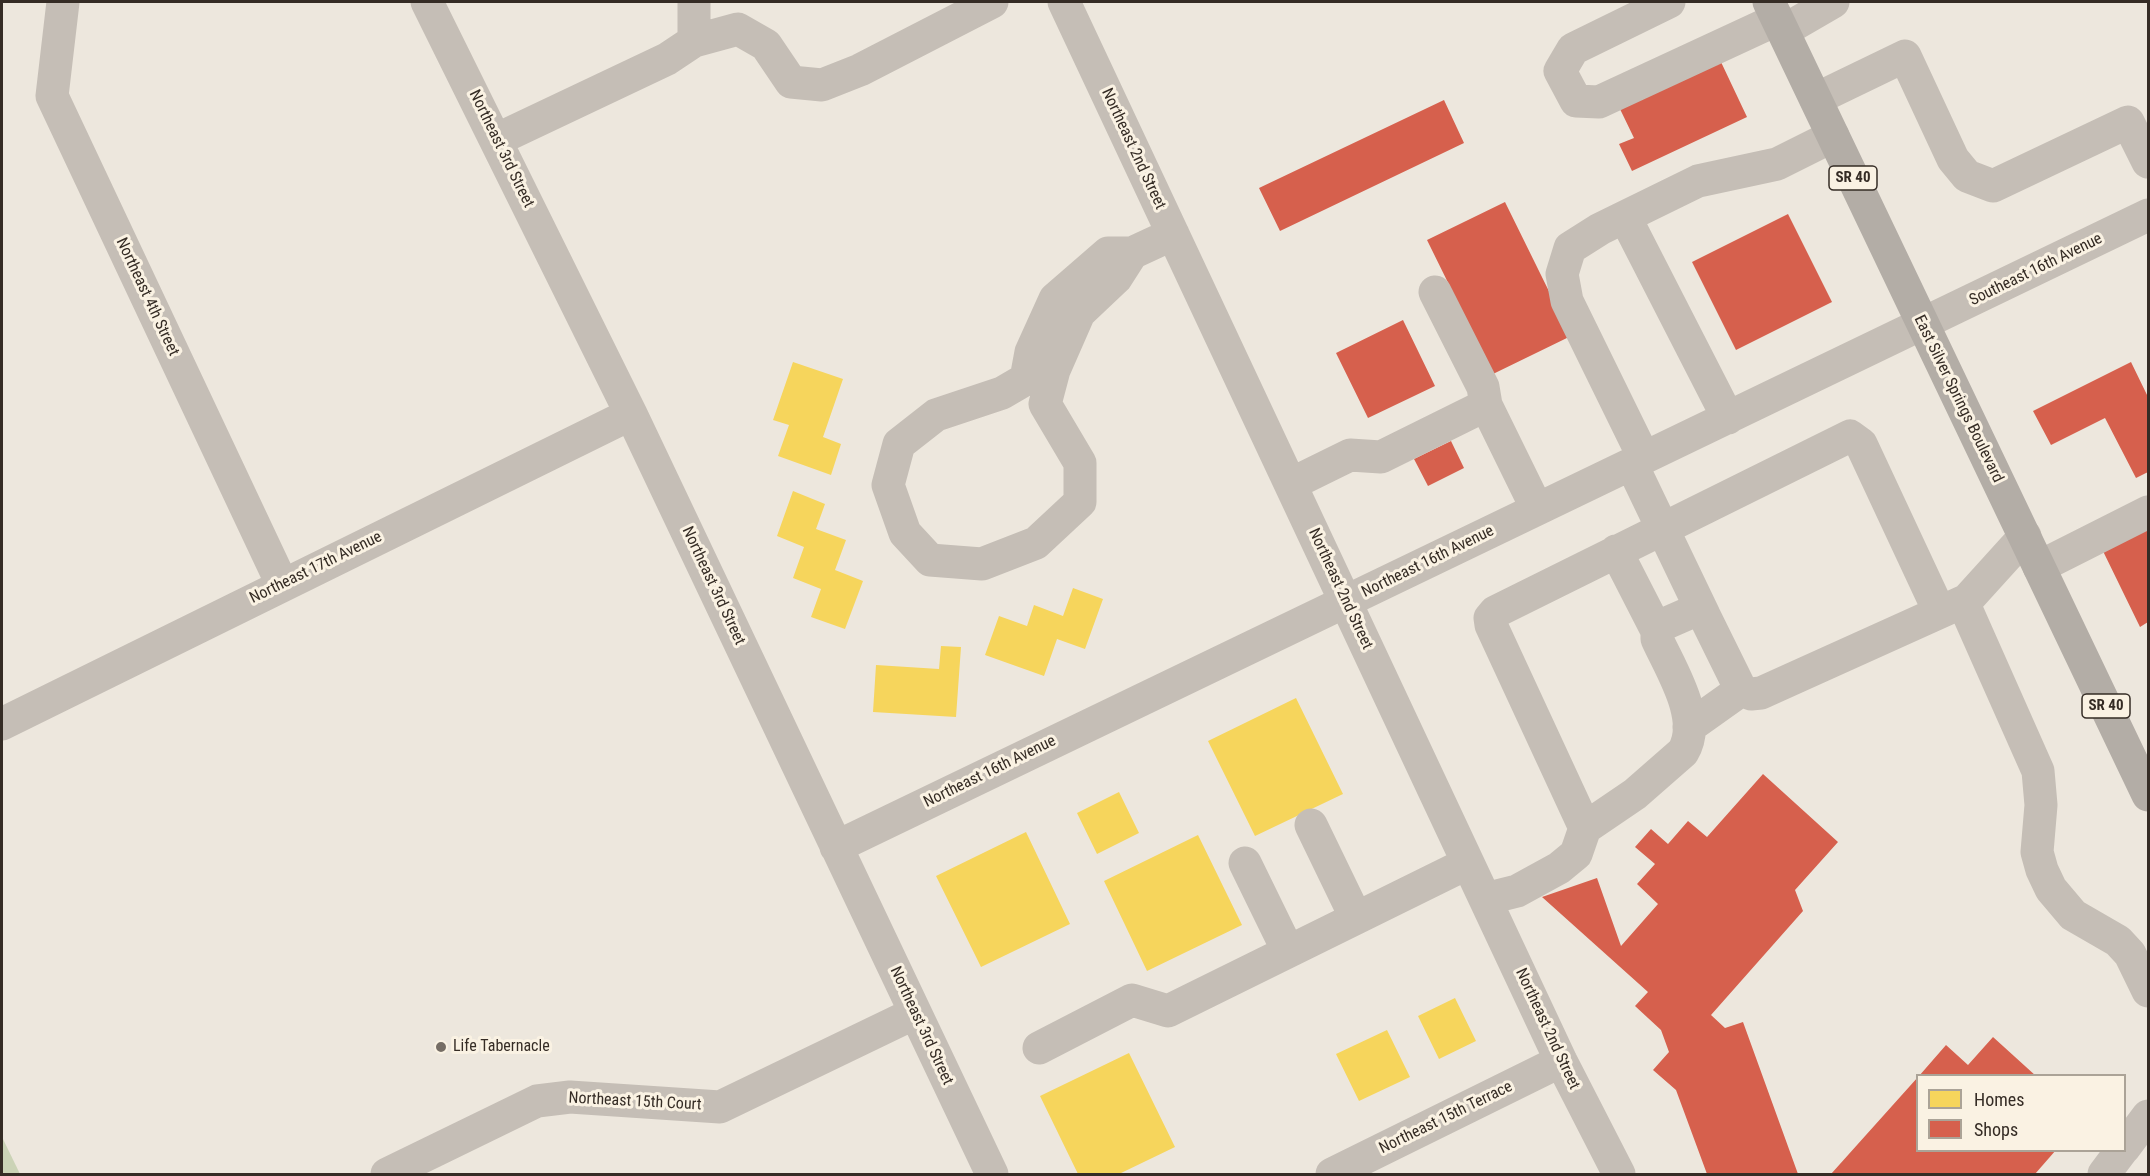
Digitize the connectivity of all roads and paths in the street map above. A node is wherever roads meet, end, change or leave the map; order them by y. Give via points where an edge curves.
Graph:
1 (63, 2) edge
2 (428, 2) edge
3 (694, 2) edge
4 (992, 2) edge
5 (1064, 2) edge
6 (1669, 2) edge
7 (1833, 2) edge
8 (1777, 17) edge
9 (694, 41) junction
10 (1816, 99) junction
11 (1833, 136) junction
12 (496, 140) junction
13 (2148, 162) edge
14 (2148, 215) edge
15 (1625, 217) junction
16 (1173, 234) junction
17 (1132, 253) junction
18 (1435, 292) dead end
19 (1923, 326) junction
20 (1486, 405) junction
21 (631, 414) junction
22 (1728, 418) junction
23 (1638, 462) junction
24 (1291, 484) junction
25 (1538, 509) junction
26 (2148, 512) edge
27 (1662, 529) junction
28 (2025, 536) junction
29 (1616, 551) junction
30 (2040, 567) junction
31 (282, 584) junction
32 (1346, 601) junction
33 (1951, 606) junction
34 (1704, 615) junction
35 (1657, 632) junction
36 (1741, 690) junction
37 (2, 724) edge
38 (1689, 727) junction
39 (2146, 782) edge
40 (1311, 825) dead end
41 (1585, 828) junction
42 (837, 847) junction
43 (1245, 863) dead end
44 (1468, 863) junction
45 (1485, 899) junction
46 (1356, 918) junction
47 (1288, 951) junction
48 (2148, 991) edge
49 (915, 1013) junction
50 (1039, 1048) dead end
51 (1561, 1061) junction
52 (2148, 1116) edge
53 (2126, 1150) edge
54 (387, 1174) edge
55 (992, 1174) edge
56 (1332, 1174) edge
57 (1619, 1174) edge

1 - 31 street, Northeast 4th Street via 52,96
2 - 12 street, Northeast 3rd Street
3 - 9 street
4 - 9 street via 860,70 822,85 791,82 766,45 738,29
5 - 16 street, Northeast 2nd Street
6 - 8 street via 1573,49 1560,71 1576,101 1599,102
7 - 8 street
8 - 10 main road, East Silver Springs Boulevard / SR 40
9 - 12 street via 667,59
10 - 11 main road, East Silver Springs Boulevard / SR 40
10 - 13 street via 1905,56 1953,159 1967,176 1993,186 2128,122
11 - 15 street via 1777,164 1698,181
11 - 19 main road, East Silver Springs Boulevard / SR 40
12 - 21 street, Northeast 3rd Street
14 - 19 street, Southeast 16th Avenue
15 - 22 street
15 - 23 street via 1570,248 1562,274 1567,301
16 - 17 street
16 - 24 street, Northeast 2nd Street
17 - 17 street via 1108,253 1055,299 1031,352 1026,379 1002,393 936,415 899,444 888,485 905,532 930,560 982,564 1014,552 1036,543 1080,501 1080,463 1045,405 1054,370 1079,313 1116,278
18 - 20 street via 1483,387
19 - 22 street, Northeast 16th Avenue
19 - 28 main road, East Silver Springs Boulevard / SR 40
20 - 24 street via 1381,457 1350,455
20 - 25 street
21 - 31 street, Northeast 17th Avenue
21 - 42 street, Northeast 3rd Street
22 - 23 street, Northeast 16th Avenue
23 - 25 street, Northeast 16th Avenue
23 - 27 street
24 - 32 street, Northeast 2nd Street
25 - 32 street, Northeast 16th Avenue
26 - 30 street
27 - 29 street
27 - 33 street via 1850,436 1855,437
27 - 34 street
28 - 30 main road, East Silver Springs Boulevard / SR 40
28 - 33 street via 1977,590
29 - 35 street
29 - 41 street via 1511,603 1490,618
30 - 39 main road, East Silver Springs Boulevard / SR 40
31 - 37 street, Northeast 17th Avenue
32 - 42 street, Northeast 16th Avenue
32 - 44 street, Northeast 2nd Street
33 - 36 street via 1770,690 1751,694
33 - 48 street via 2038,771 2042,805 2037,852 2051,889 2073,915 2118,941 2130,954
34 - 35 street via 1694,611 1662,625
34 - 36 street
35 - 38 street via 1679,687
36 - 38 street
38 - 41 street via 1683,752 1635,794
40 - 46 street
41 - 45 street via 1576,854 1559,868 1517,891
42 - 49 street, Northeast 3rd Street
43 - 47 street
44 - 45 street, Northeast 2nd Street
44 - 46 street
45 - 51 street, Northeast 2nd Street
46 - 47 street
47 - 50 street via 1168,1011 1132,1000
49 - 54 street, Northeast 15th Court via 720,1107 570,1097 537,1101
49 - 55 street, Northeast 3rd Street
51 - 56 street, Northeast 15th Terrace
51 - 57 street, Northeast 2nd Street
52 - 53 street

